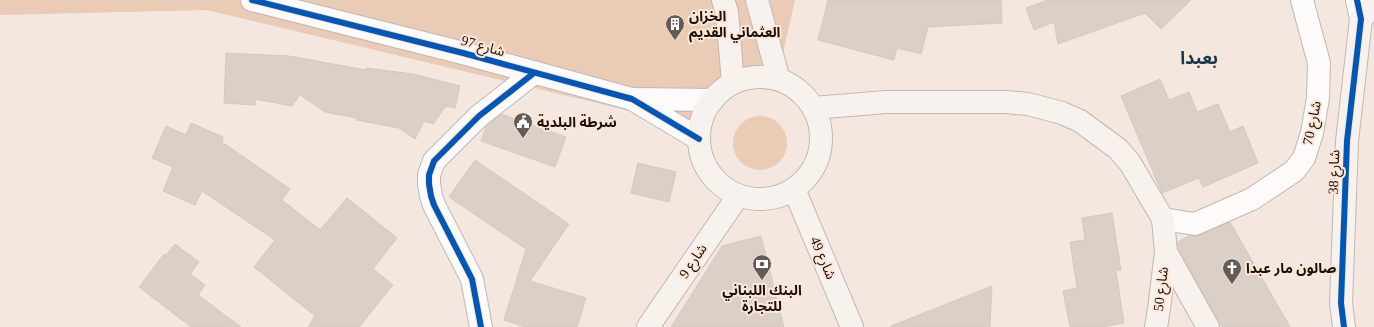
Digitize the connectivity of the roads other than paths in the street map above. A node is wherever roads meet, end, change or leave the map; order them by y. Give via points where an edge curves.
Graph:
1 (252, 0) edge
2 (748, 0) edge
3 (757, 0) edge
4 (1302, 0) edge
5 (725, 6) edge
6 (1364, 8) edge
7 (534, 73) junction
8 (779, 80) junction
9 (733, 83) junction
10 (632, 99) junction
11 (713, 100) junction
12 (814, 108) junction
13 (699, 139) junction
14 (794, 189) junction
15 (738, 196) junction
16 (1163, 219) junction
17 (1166, 252) junction
18 (481, 327) edge
19 (648, 327) edge
20 (852, 327) edge
21 (1156, 327) edge
22 (1208, 327) edge
23 (1344, 327) edge

1 - 7 street, شارع 97
2 - 5 main road
3 - 8 main road
4 - 16 street, شارع 70 via 1319,63 1317,105 1304,158 1294,171 1252,200 1194,224
5 - 9 main road
6 - 23 main road, شارع 38 via 1346,141 1341,303
7 - 10 street, شارع 97
7 - 18 street via 474,121 434,162 429,175 434,205 472,278
8 - 9 main road via 763,77
8 - 12 main road via 792,86
9 - 11 main road
10 - 11 street, شارع 97
10 - 13 street, شارع 97
11 - 13 main road via 706,109 699,127
12 - 14 main road via 820,125 821,143 817,161 808,177
12 - 16 main road via 886,102 1006,102 1028,104 1062,113 1080,121 1118,150 1130,163
13 - 15 main road via 702,161 711,176 723,188
14 - 15 main road via 776,198 757,200
14 - 20 main road, شارع 49
15 - 19 main road, شارع 9
16 - 17 main road
17 - 21 main road, شارع 50
17 - 22 main road

